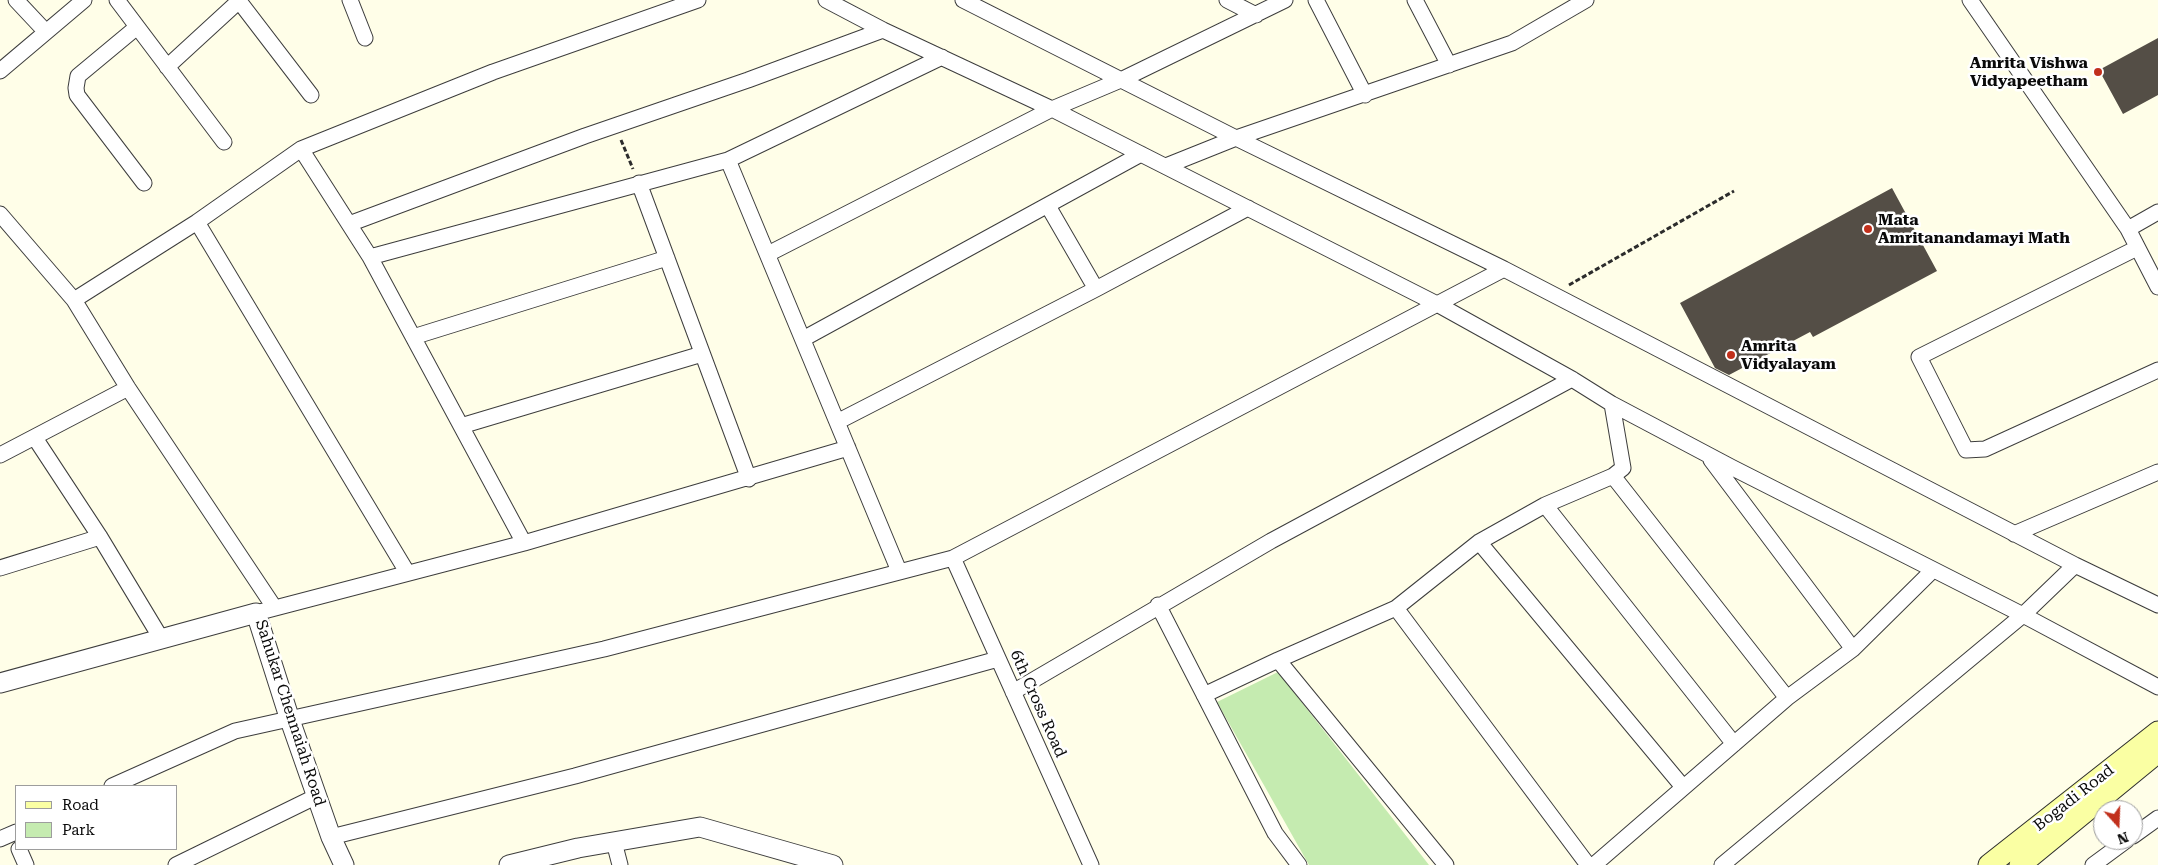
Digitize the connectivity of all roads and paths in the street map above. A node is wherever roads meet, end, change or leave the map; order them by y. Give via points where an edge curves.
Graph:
1 (16, 0) edge
2 (84, 0) edge
3 (117, 0) edge
4 (350, 0) edge
5 (698, 0) edge
6 (826, 0) edge
7 (963, 0) edge
8 (1227, 0) edge
9 (1285, 0) edge
10 (1316, 0) edge
11 (1415, 0) edge
12 (1586, 0) edge
13 (1970, 0) edge
14 (240, 1) edge
15 (1256, 15) junction
16 (137, 27) junction
17 (883, 30) junction
18 (46, 32) junction
19 (364, 38) dead end
20 (942, 56) junction
21 (1449, 65) junction
22 (167, 67) junction
23 (0, 71) edge
24 (1123, 79) junction
25 (311, 95) dead end
26 (1365, 95) junction
27 (1052, 108) junction
28 (615, 125) junction
29 (1236, 138) junction
30 (224, 142) dead end
31 (301, 149) junction
32 (1141, 154) junction
33 (728, 160) junction
34 (1166, 166) junction
35 (144, 183) dead end
36 (639, 183) junction
37 (1734, 190) dead end
38 (1048, 206) junction
39 (1248, 208) junction
40 (2158, 212) edge
41 (0, 214) edge
42 (197, 222) junction
43 (349, 224) junction
44 (2128, 229) junction
45 (2137, 248) junction
46 (768, 254) junction
47 (370, 257) junction
48 (667, 258) junction
49 (1504, 269) junction
50 (2158, 287) edge
51 (1096, 289) junction
52 (1553, 294) junction
53 (74, 300) junction
54 (1436, 304) junction
55 (413, 337) junction
56 (803, 339) junction
57 (702, 354) junction
58 (2158, 370) edge
59 (1572, 379) junction
60 (128, 388) junction
61 (1612, 404) junction
62 (837, 422) junction
63 (461, 426) junction
64 (35, 438) junction
65 (848, 448) junction
66 (1707, 454) junction
67 (0, 455) edge
68 (2158, 472) edge
69 (1613, 476) junction
70 (749, 478) junction
71 (1545, 505) junction
72 (2014, 534) junction
73 (100, 537) junction
74 (1479, 542) junction
75 (524, 543) junction
76 (953, 558) junction
77 (2075, 565) junction
78 (0, 568) edge
79 (1933, 570) junction
80 (899, 571) junction
81 (407, 572) junction
82 (2158, 604) edge
83 (1158, 606) junction
84 (1396, 608) junction
85 (265, 610) junction
86 (2023, 615) junction
87 (162, 640) junction
88 (1853, 649) junction
89 (998, 659) junction
90 (1278, 660) junction
91 (0, 684) edge
92 (2158, 687) edge
93 (1013, 692) junction
94 (1204, 695) junction
95 (1787, 698) junction
96 (290, 720) junction
97 (2158, 732) edge
98 (1734, 744) junction
99 (2158, 752) edge
100 (114, 785) edge
101 (1682, 788) junction
102 (317, 796) junction
103 (2158, 818) edge
104 (2143, 829) edge
105 (331, 837) junction
106 (614, 842) junction
107 (19, 850) edge
108 (2114, 850) edge
109 (26, 865) edge
110 (176, 865) edge
111 (344, 865) edge
112 (509, 865) edge
113 (620, 865) edge
114 (834, 865) edge
115 (1090, 865) edge
116 (1299, 865) edge
117 (1446, 865) edge
118 (1588, 865) edge
119 (1594, 865) edge
120 (1722, 865) edge
121 (1989, 865) edge
122 (2020, 865) edge
123 (2093, 865) edge

1 - 18 street
2 - 18 street
3 - 16 street
4 - 19 street
5 - 31 street via 493,72
6 - 17 street
7 - 24 street
8 - 15 street
9 - 15 street
10 - 26 street
11 - 21 street
12 - 21 street via 1512,43
13 - 44 street
14 - 22 street
14 - 25 street
15 - 24 street
16 - 22 street
16 - 35 street via 78,76 76,88 77,95
17 - 20 street
17 - 28 street
18 - 23 street
20 - 27 street
20 - 33 street
21 - 26 street
22 - 30 street
24 - 27 street
24 - 29 street
26 - 29 street
27 - 32 street
27 - 46 street
28 - 36 path
28 - 43 street
29 - 34 street
29 - 49 street
31 - 42 street
31 - 43 street
32 - 34 street
32 - 38 street
33 - 36 street
33 - 46 street
34 - 39 street
36 - 47 street
36 - 48 street
37 - 52 path
38 - 51 street
38 - 56 street
39 - 51 street
39 - 54 street
40 - 44 street
41 - 53 street
42 - 53 street
42 - 81 street
43 - 47 street
44 - 45 street
45 - 50 street
45 - 58 street via 1919,357 1966,450 1985,449
46 - 56 street
47 - 55 street
48 - 55 street
48 - 57 street
49 - 52 street
49 - 54 street
51 - 62 street
52 - 72 street
53 - 60 street
54 - 59 street
54 - 76 street
55 - 63 street
56 - 62 street
57 - 63 street
57 - 70 street
59 - 61 street
59 - 83 street via 1271,541
60 - 64 street
60 - 85 street
61 - 66 street
61 - 69 street via 1623,468
62 - 65 street
63 - 75 street
64 - 67 street
64 - 73 street
65 - 70 street
65 - 80 street
66 - 79 street
66 - 88 street
68 - 72 street
69 - 71 street
69 - 95 street
70 - 75 street
71 - 74 street
71 - 98 street
72 - 77 street
73 - 78 street
73 - 87 street
74 - 84 street
74 - 101 street
75 - 81 street
76 - 80 street
76 - 89 street, 6th Cross Road
77 - 82 street
77 - 86 street
79 - 86 street
79 - 88 street
80 - 96 street via 604,649
81 - 85 street
83 - 93 street
83 - 94 street
84 - 90 street
84 - 118 street
85 - 87 street, Sahukar Chennaiah Road
85 - 96 street, Sahukar Chennaiah Road
86 - 92 street
86 - 120 street
87 - 91 street, Sahukar Chennaiah Road
88 - 95 street
89 - 93 street, 6th Cross Road
89 - 105 street via 575,776
90 - 94 street
90 - 117 street
93 - 115 street, 6th Cross Road
94 - 116 street via 1275,832
95 - 98 street
96 - 100 street via 235,731
96 - 102 street, Sahukar Chennaiah Road
97 - 121 main road, Bogadi Road
98 - 101 street
99 - 122 main road, Bogadi Road
101 - 119 street
102 - 105 street, Sahukar Chennaiah Road
102 - 110 street
103 - 104 street
105 - 111 street, Sahukar Chennaiah Road
106 - 112 street
106 - 113 street
106 - 114 street via 700,827
107 - 109 street
108 - 123 street

